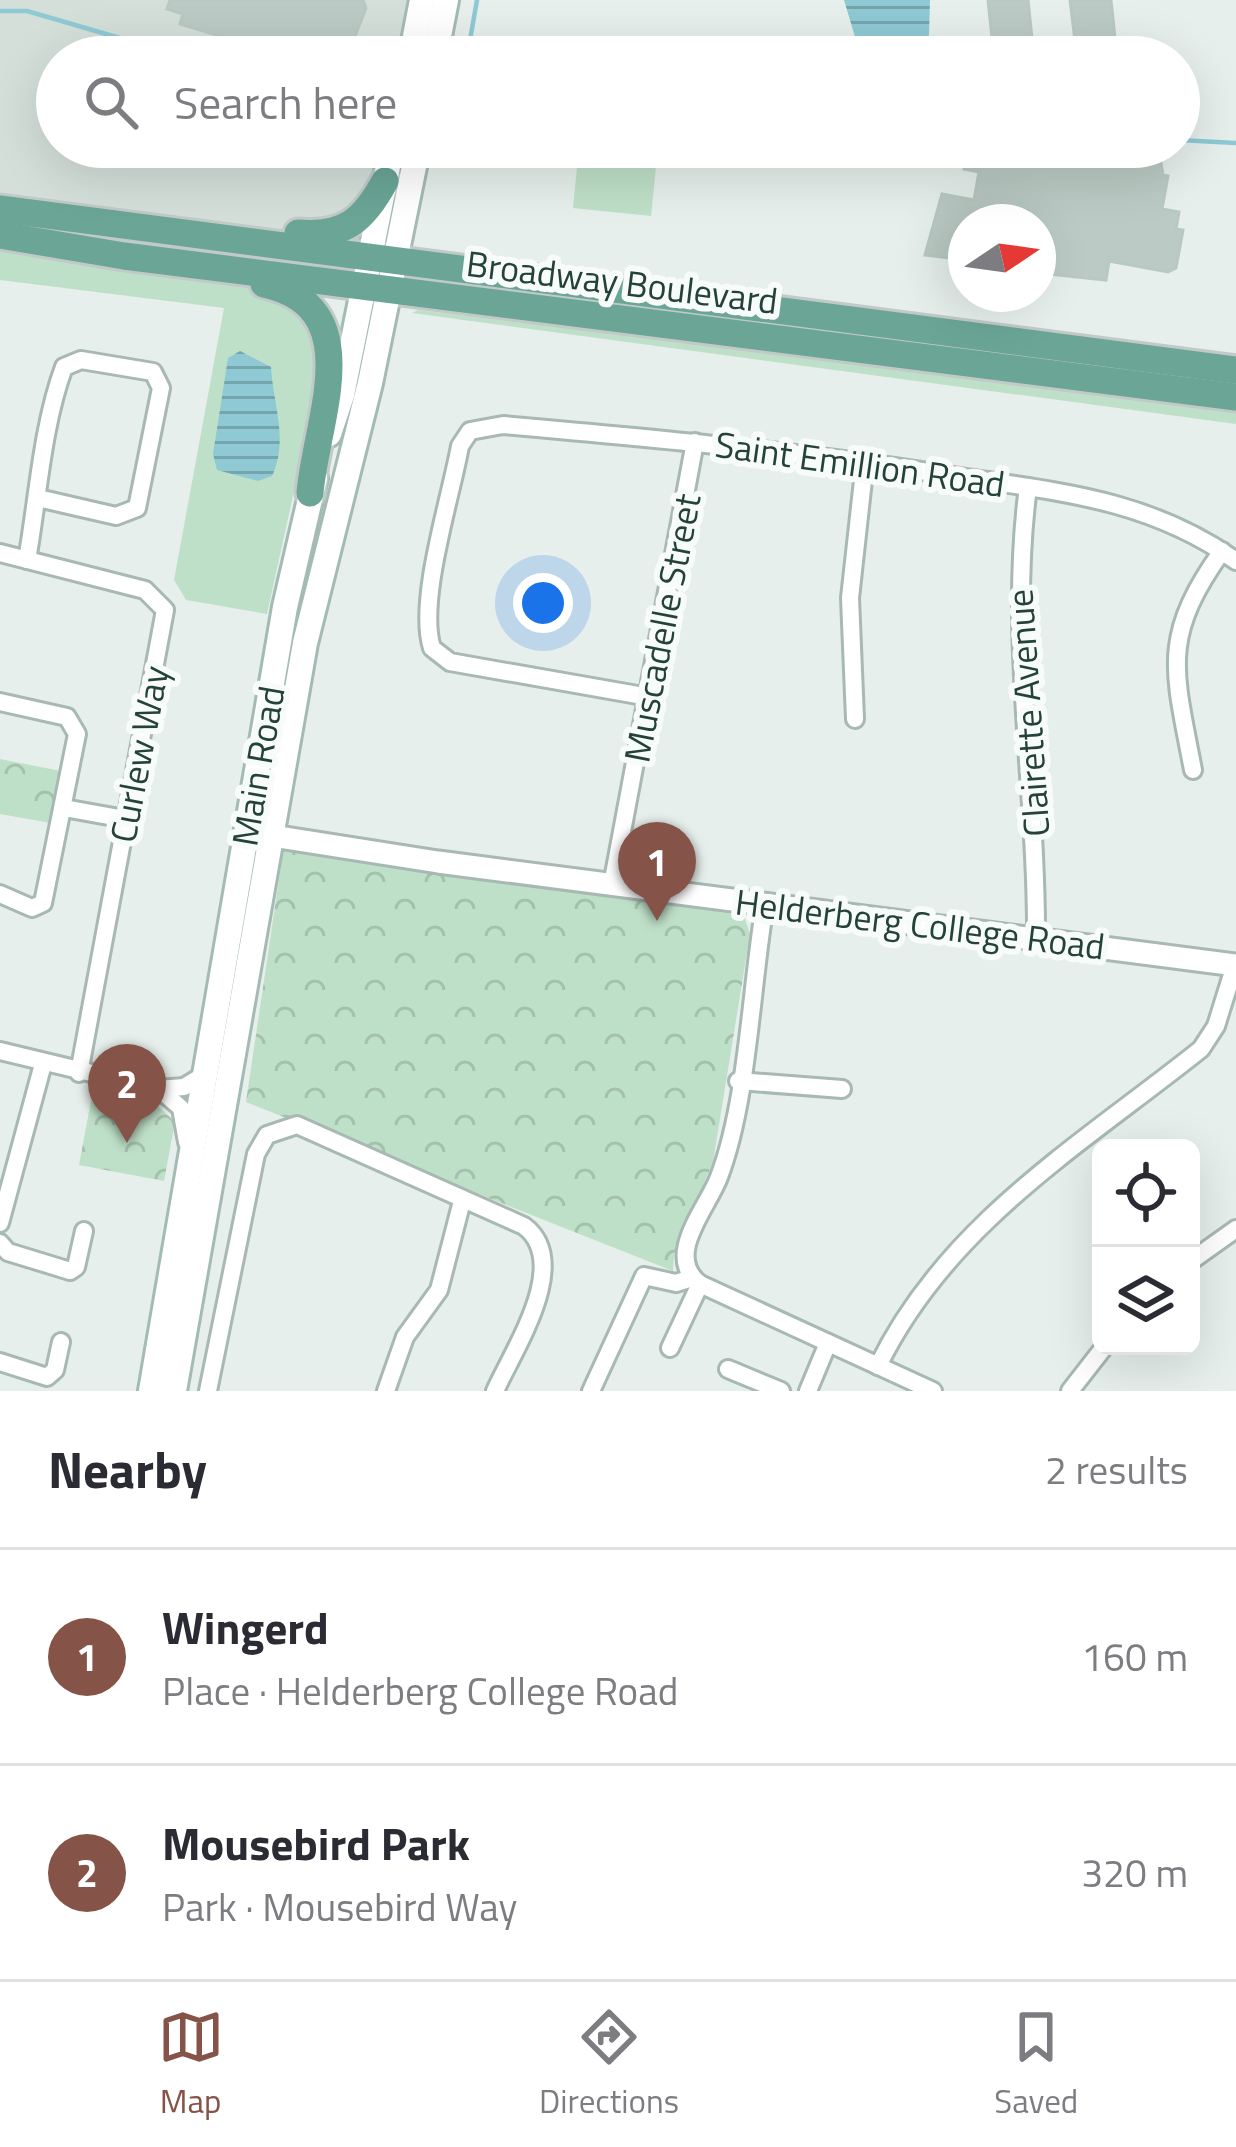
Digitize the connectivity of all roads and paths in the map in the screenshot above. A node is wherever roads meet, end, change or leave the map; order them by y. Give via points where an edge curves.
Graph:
1 (422, 0) edge
2 (446, 0) edge
3 (415, 36) edge
4 (439, 36) edge
5 (388, 168) edge
6 (412, 168) edge
7 (385, 181) junction
8 (0, 209) edge
9 (120, 224) junction
10 (0, 236) edge
11 (124, 256) junction
12 (380, 273) junction
13 (1236, 370) edge
14 (1236, 397) edge
15 (695, 442) junction
16 (865, 462) junction
17 (1028, 488) junction
18 (310, 493) junction
19 (38, 498) junction
20 (0, 554) edge
21 (1229, 556) edge
22 (27, 560) junction
23 (649, 698) junction
24 (0, 702) edge
25 (856, 718) dead end
26 (1193, 770) dead end
27 (64, 808) junction
28 (125, 819) junction
29 (259, 834) junction
30 (612, 885) junction
31 (0, 894) edge
32 (765, 904) junction
33 (1036, 939) junction
34 (1235, 965) edge
35 (0, 1051) edge
36 (43, 1064) junction
37 (80, 1073) junction
38 (202, 1076) junction
39 (738, 1081) junction
40 (158, 1089) junction
41 (842, 1089) dead end
42 (189, 1156) junction
43 (462, 1201) junction
44 (0, 1223) edge
45 (1236, 1229) edge
46 (84, 1231) dead end
47 (0, 1243) edge
48 (1200, 1255) edge
49 (696, 1281) junction
50 (61, 1342) dead end
51 (828, 1343) junction
52 (670, 1348) dead end
53 (1098, 1355) edge
54 (0, 1362) edge
55 (878, 1366) junction
56 (728, 1369) dead end
57 (151, 1391) edge
58 (174, 1391) edge
59 (208, 1391) edge
60 (386, 1391) edge
61 (495, 1391) edge
62 (591, 1391) edge
63 (781, 1391) edge
64 (808, 1391) edge
65 (933, 1391) edge
66 (1070, 1391) edge

1 - 3 main road
2 - 4 main road
5 - 7 main road, Main Road
6 - 12 main road, Main Road
7 - 9 main road via 363,216 330,234
7 - 12 main road, Main Road
8 - 9 main road, Broadway Boulevard
9 - 12 main road, Broadway Boulevard
10 - 11 main road, Broadway Boulevard
11 - 12 main road, Broadway Boulevard
11 - 18 main road via 278,287 317,314 330,355
12 - 13 main road, Broadway Boulevard
12 - 14 main road, Broadway Boulevard
12 - 18 main road, Main Road
12 - 29 main road, Main Road
15 - 16 street, Saint Emillion Road
15 - 23 street, Muscadelle Street
15 - 23 street, Saint Emillion Road via 503,424 470,430 460,446 431,599 432,648 450,662
16 - 17 street, Saint Emillion Road
16 - 25 street via 850,581
17 - 21 street, Saint Emillion Road via 1140,508
17 - 33 street, Clairette Avenue via 1018,590
18 - 29 main road, Main Road via 285,607
19 - 19 street via 64,367 81,360 154,372 161,388 137,508 116,516
19 - 22 street
20 - 22 street, Curlew Way
21 - 26 street via 1195,589 1178,630
22 - 28 street, Curlew Way via 145,590 162,603
23 - 30 street, Muscadelle Street
24 - 27 street via 75,724
27 - 28 street
27 - 31 street via 43,903 32,908
28 - 37 street, Curlew Way
29 - 30 street, Helderberg College Road
29 - 38 main road, Main Road
29 - 58 main road, Main Road
30 - 32 street, Helderberg College Road
32 - 33 street, Helderberg College Road
32 - 39 street
33 - 34 street, Helderberg College Road
34 - 55 street via 1201,1049 1056,1157 946,1260
35 - 36 street
36 - 37 street
36 - 44 street
37 - 40 street
38 - 40 street
38 - 42 main road, Main Road
39 - 41 street
39 - 49 street via 719,1177 686,1247
40 - 42 street via 181,1108
42 - 57 main road, Main Road
43 - 59 street via 307,1127 267,1136 245,1191
43 - 60 street via 439,1290 405,1337
43 - 61 street via 524,1226 546,1255 538,1297
45 - 48 street
46 - 47 street via 70,1271
49 - 51 street
49 - 52 street
49 - 62 street via 644,1276
50 - 54 street via 47,1377
51 - 55 street
51 - 64 street
53 - 66 street
55 - 65 street
56 - 63 street

